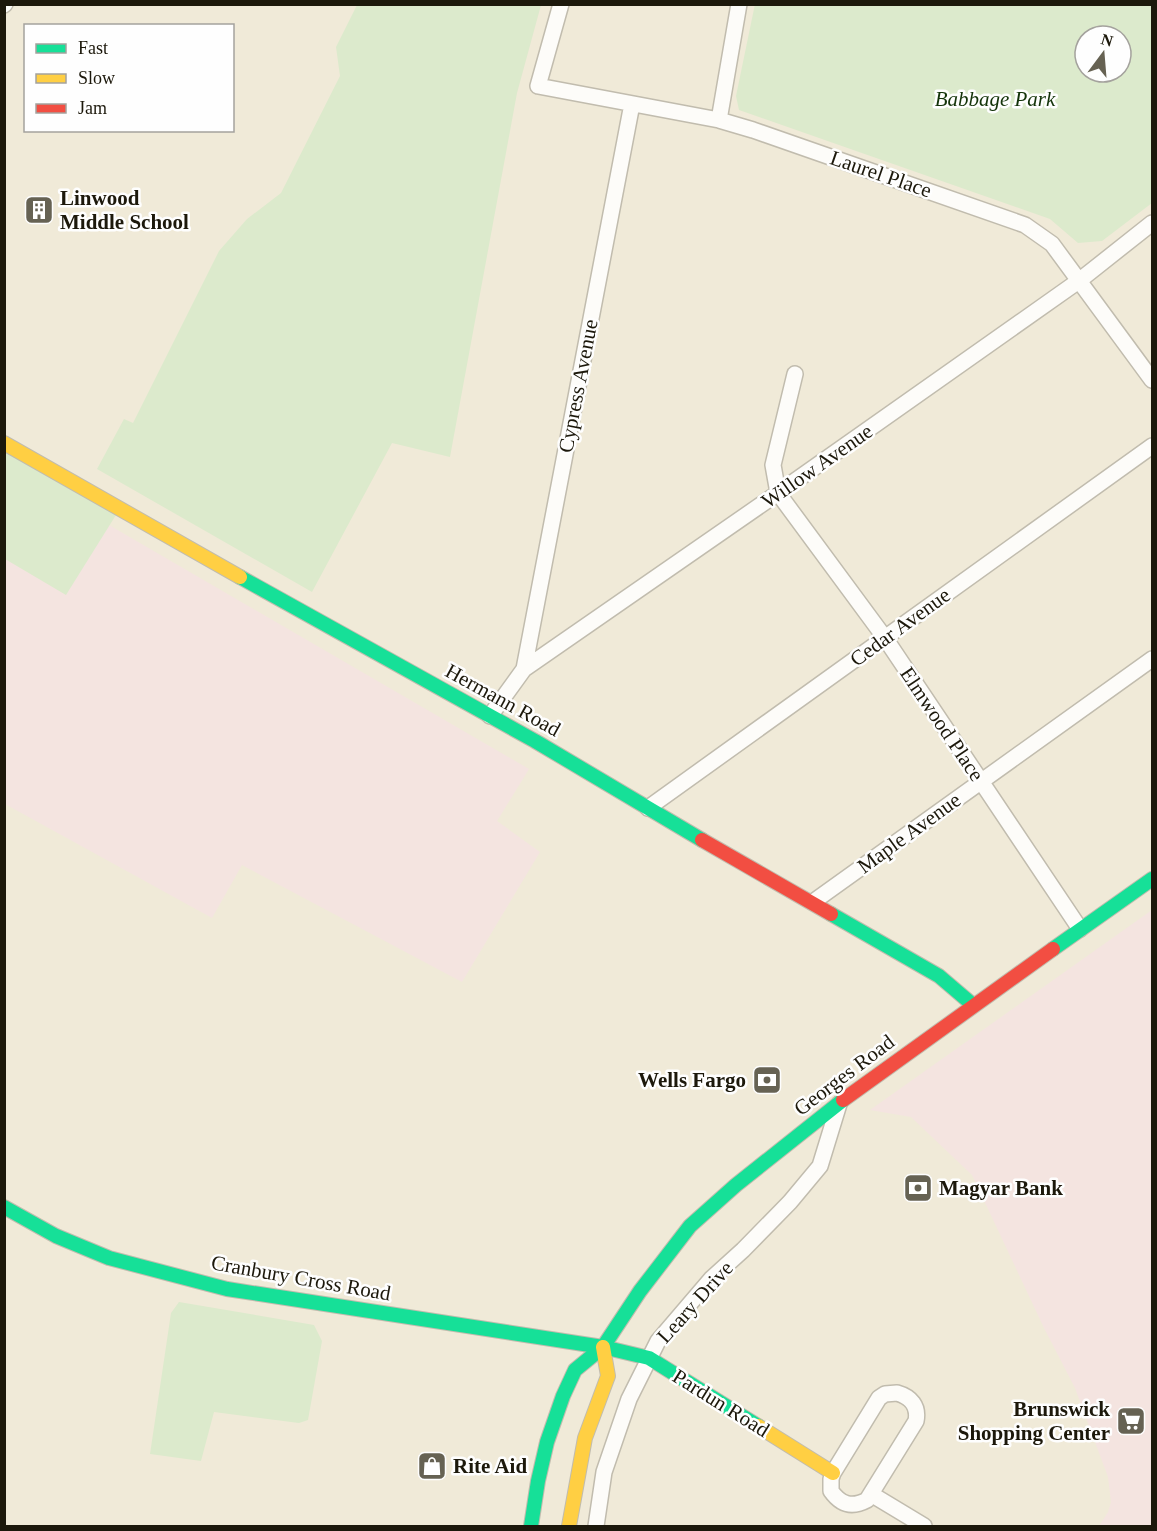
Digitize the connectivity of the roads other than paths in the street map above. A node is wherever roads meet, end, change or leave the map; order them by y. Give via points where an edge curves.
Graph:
1 (561, 4) edge
2 (739, 4) edge
3 (632, 104) junction
4 (719, 120) junction
5 (1152, 223) edge
6 (1080, 280) junction
7 (795, 374) dead end
8 (1152, 380) edge
9 (4, 443) edge
10 (1152, 446) edge
11 (778, 493) junction
12 (885, 638) junction
13 (1152, 659) edge
14 (524, 669) junction
15 (490, 716) junction
16 (981, 781) junction
17 (648, 808) junction
18 (1152, 879) edge
19 (813, 902) junction
20 (1080, 929) junction
21 (974, 1005) junction
22 (839, 1103) junction
23 (4, 1207) edge
24 (603, 1347) junction
25 (649, 1358) junction
26 (833, 1473) junction
27 (872, 1494) junction
28 (531, 1527) edge
29 (569, 1527) edge
30 (596, 1527) edge
31 (924, 1527) edge

1 - 3 street, Laurel Place via 538,86
2 - 4 street
3 - 4 street, Laurel Place
3 - 14 street, Cypress Avenue
4 - 6 street, Laurel Place via 810,148 1025,225 1052,244
5 - 6 street, Willow Avenue
6 - 8 street, Laurel Place
6 - 11 street, Willow Avenue
7 - 11 street via 773,465
9 - 15 street, Hermann Road
10 - 12 street, Cedar Avenue
11 - 12 street, Elmwood Place
11 - 14 street, Willow Avenue
12 - 16 street, Elmwood Place
12 - 17 street, Cedar Avenue
13 - 16 street, Maple Avenue
14 - 15 street, Willow Avenue
15 - 17 street, Hermann Road
16 - 19 street, Maple Avenue
16 - 20 street, Elmwood Place
17 - 19 street, Hermann Road
18 - 20 street, Georges Road
19 - 21 street, Hermann Road via 939,976
20 - 21 street, Georges Road
21 - 22 street, Georges Road
22 - 24 street, Georges Road via 690,1226
22 - 25 street, Leary Drive via 820,1166 790,1202 711,1279 658,1341
23 - 24 street, Cranbury Cross Road via 56,1236 110,1258 227,1288
24 - 25 street, Pardun Road
24 - 28 street, Georges Road via 575,1370 563,1396 542,1462
24 - 29 street via 608,1376 585,1438
25 - 26 street, Pardun Road
25 - 30 street, Leary Drive via 629,1400 604,1472
26 - 27 street via 831,1491 841,1502 855,1505
26 - 27 street via 879,1398 891,1393 905,1396 913,1401 916,1421
27 - 31 street

